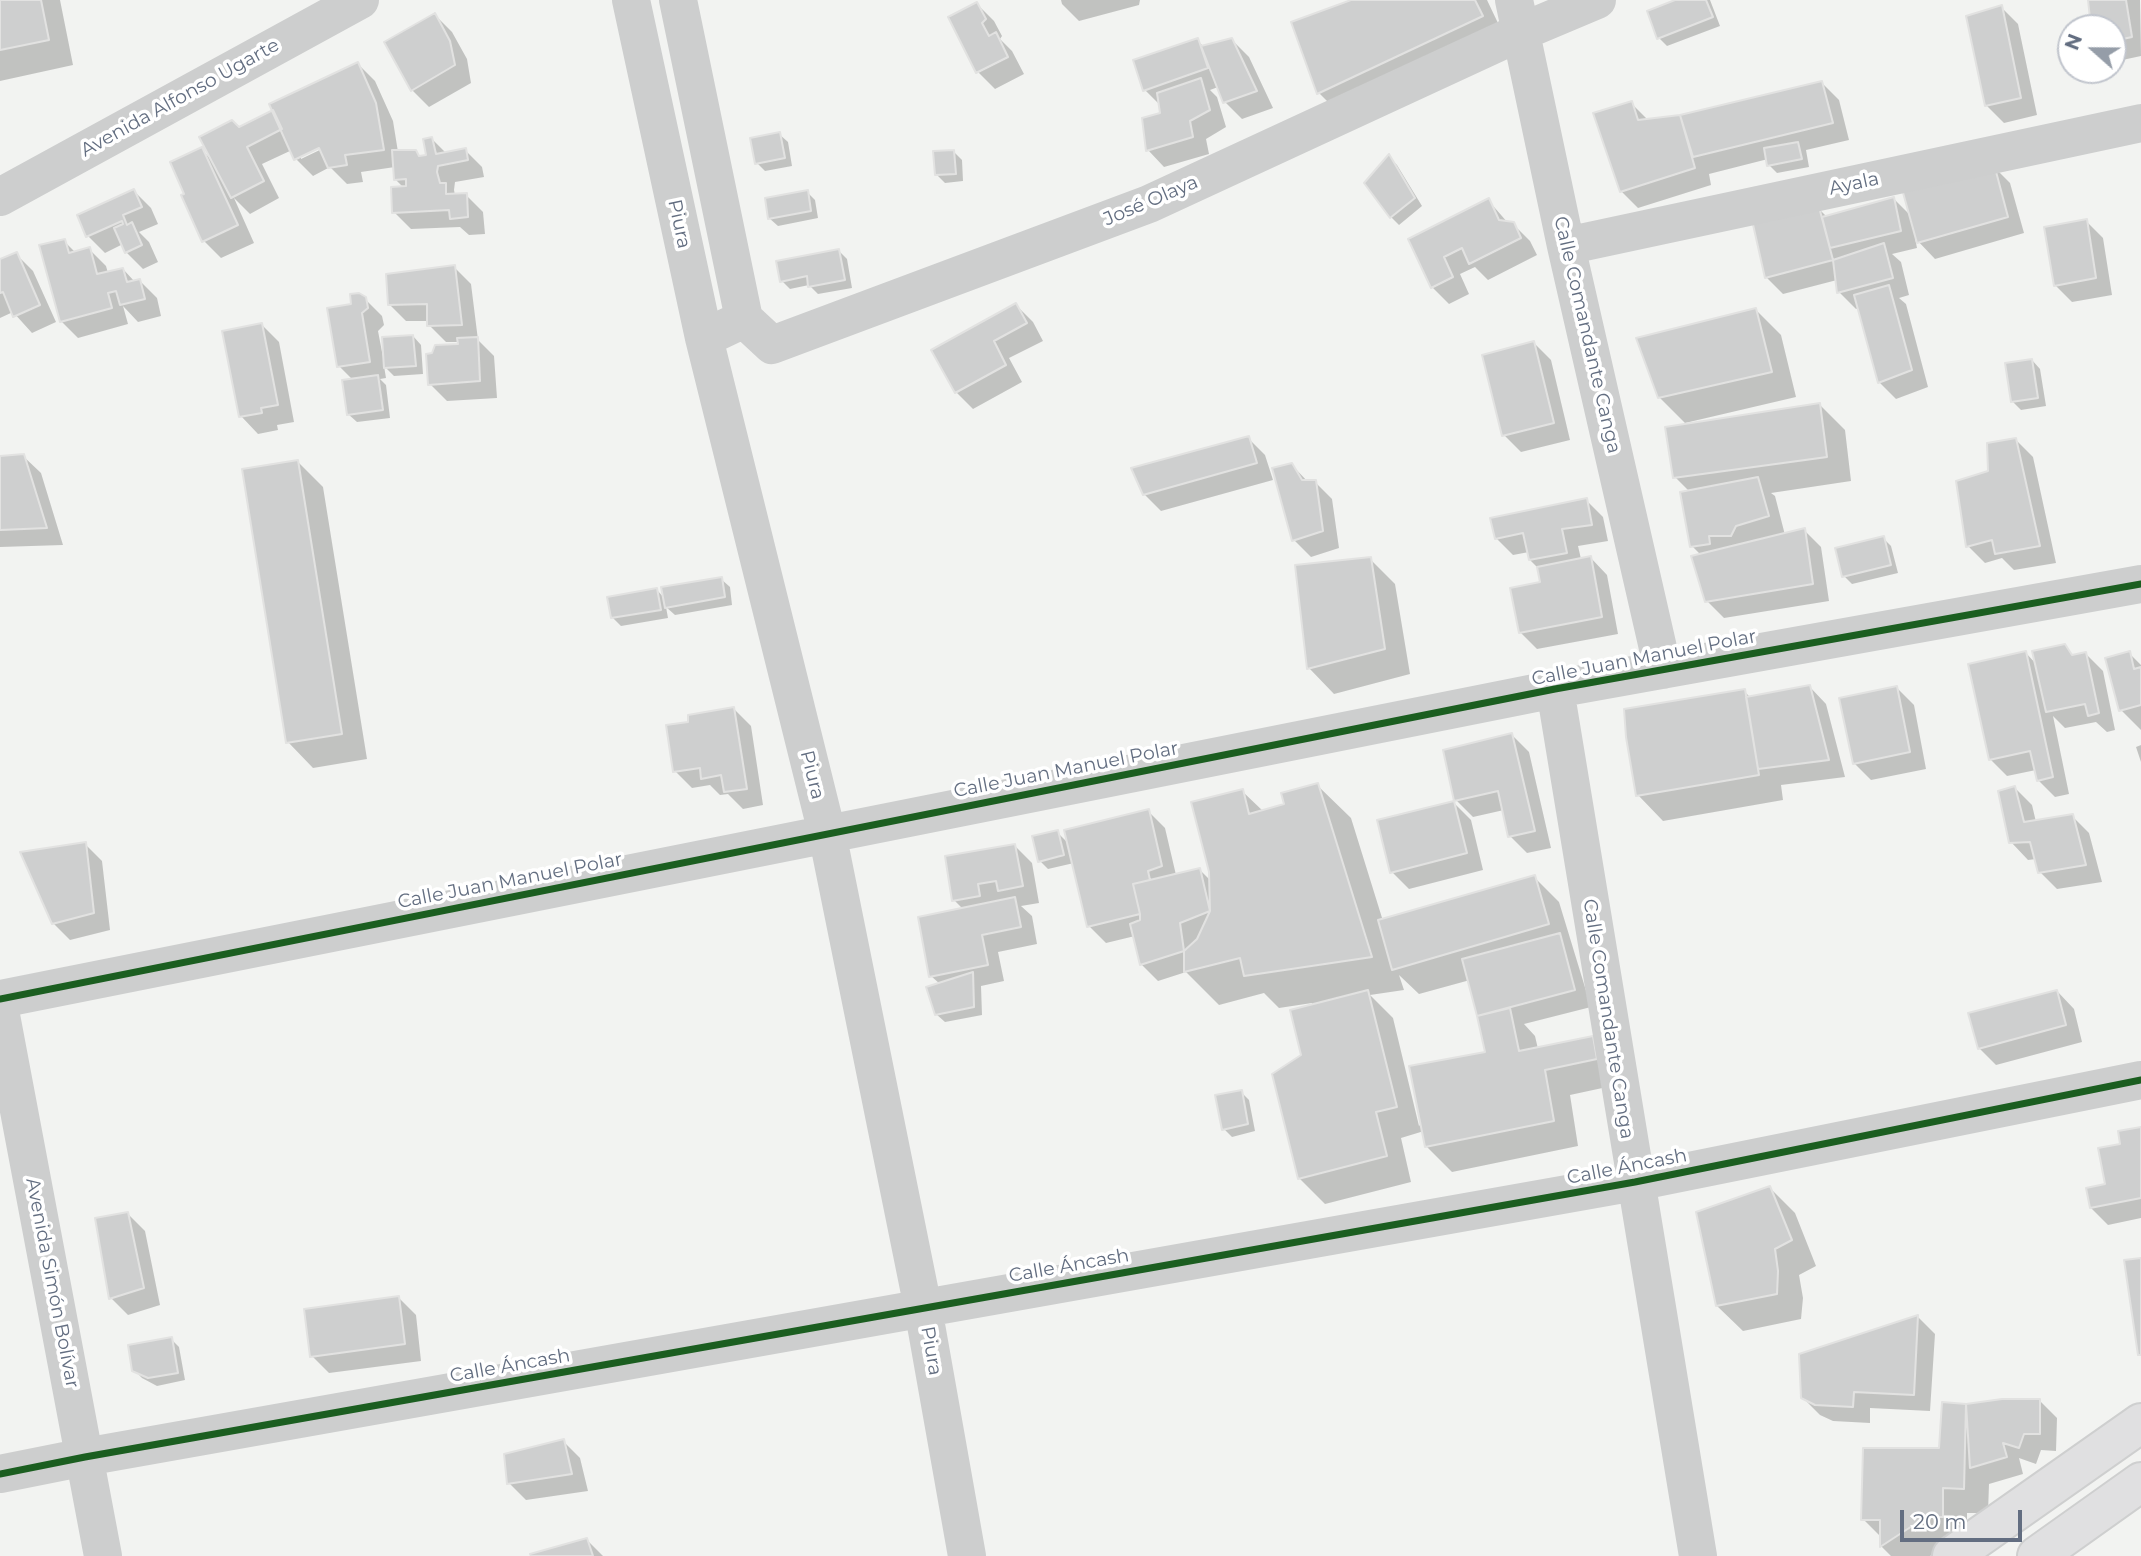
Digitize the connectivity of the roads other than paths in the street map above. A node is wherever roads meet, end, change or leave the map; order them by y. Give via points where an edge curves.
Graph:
1 (360, 0) edge
2 (631, 0) edge
3 (678, 0) edge
4 (1597, 0) edge
5 (1518, 16) edge
6 (2141, 123) edge
7 (0, 197) edge
8 (1566, 246) junction
9 (744, 319) junction
10 (704, 338) junction
11 (2141, 584) edge
12 (1663, 670) junction
13 (1555, 689) junction
14 (827, 833) junction
15 (0, 999) edge
16 (0, 1010) edge
17 (2141, 1080) edge
18 (1635, 1182) junction
19 (923, 1308) junction
20 (2141, 1423) edge
21 (85, 1457) junction
22 (0, 1474) edge
23 (2141, 1482) edge
24 (103, 1556) edge
25 (967, 1556) edge
26 (1698, 1556) edge
27 (1952, 1556) edge
28 (2037, 1556) edge

1 - 7 street, Avenida Alfonso Ugarte
2 - 10 street, Piura
3 - 9 street
4 - 5 street, José Olaya
5 - 8 street, Calle Comandante Canga
5 - 9 street, José Olaya via 1149,204 772,345
6 - 8 street, Ayala
8 - 12 street, Calle Comandante Canga
9 - 10 street
10 - 14 street, Piura
11 - 12 street, Calle Juan Manuel Polar
12 - 13 street, Calle Juan Manuel Polar
13 - 14 street, Calle Juan Manuel Polar
13 - 18 street, Calle Comandante Canga
14 - 15 street, Calle Juan Manuel Polar
14 - 19 street, Piura
16 - 21 street, Avenida Simón Bolívar
17 - 18 street, Calle Áncash
18 - 19 street, Calle Áncash
18 - 26 street, Calle Comandante Canga
19 - 21 street, Calle Áncash
19 - 25 street, Piura
20 - 27 main road
21 - 22 street, Calle Áncash
21 - 24 street, Avenida Simón Bolívar
23 - 28 main road

